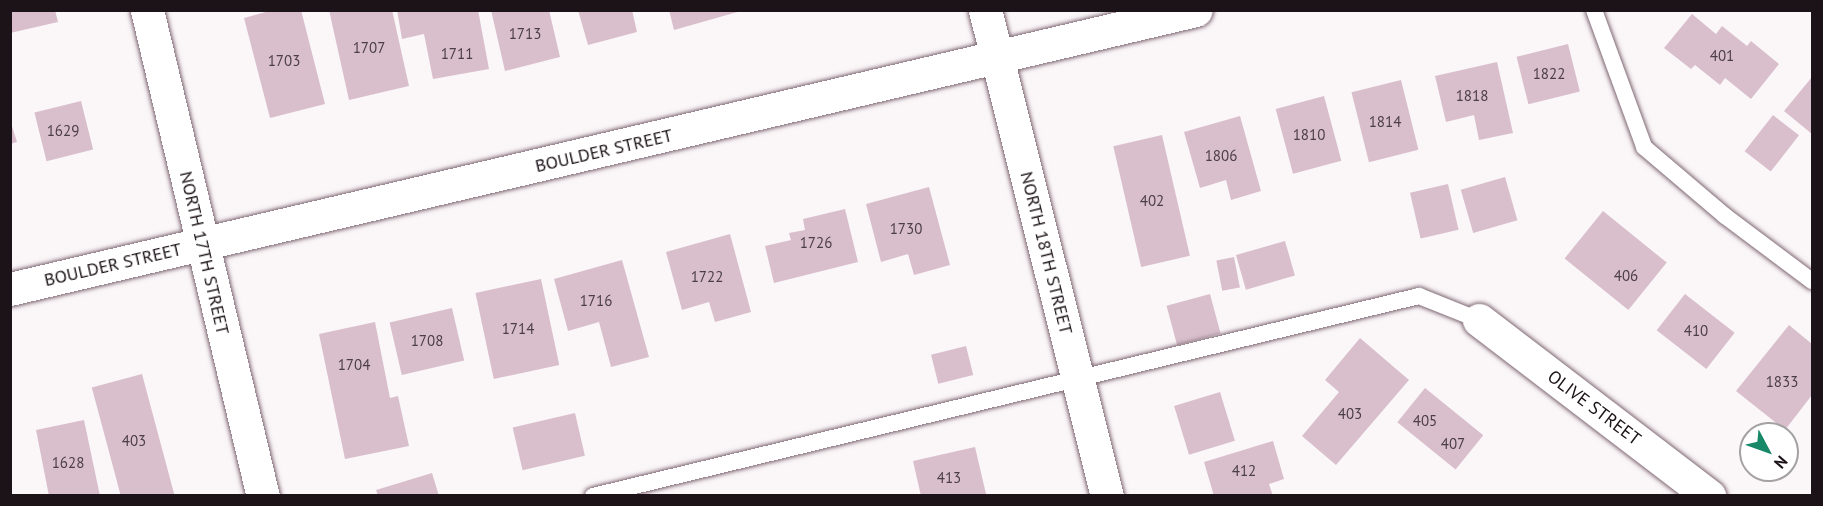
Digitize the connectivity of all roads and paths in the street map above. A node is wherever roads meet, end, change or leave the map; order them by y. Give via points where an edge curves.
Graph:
1 (147, 10) edge
2 (986, 10) edge
3 (1196, 10) edge
4 (1594, 10) edge
5 (997, 60) junction
6 (202, 244) junction
7 (1812, 281) edge
8 (10, 289) edge
9 (1479, 320) joint
10 (1077, 378) junction
11 (263, 495) edge
12 (593, 495) edge
13 (1107, 495) edge
14 (1709, 495) edge

1 - 6 street, NORTH 17TH STREET
2 - 5 street, NORTH 18TH STREET
3 - 5 street, BOULDER STREET
4 - 7 lane via 1644,147 1725,216
5 - 6 street, BOULDER STREET
5 - 10 street, NORTH 18TH STREET
6 - 8 street, BOULDER STREET
6 - 11 street, NORTH 17TH STREET
9 - 10 lane via 1419,296
9 - 14 street, OLIVE STREET
10 - 12 lane
10 - 13 street, NORTH 18TH STREET

